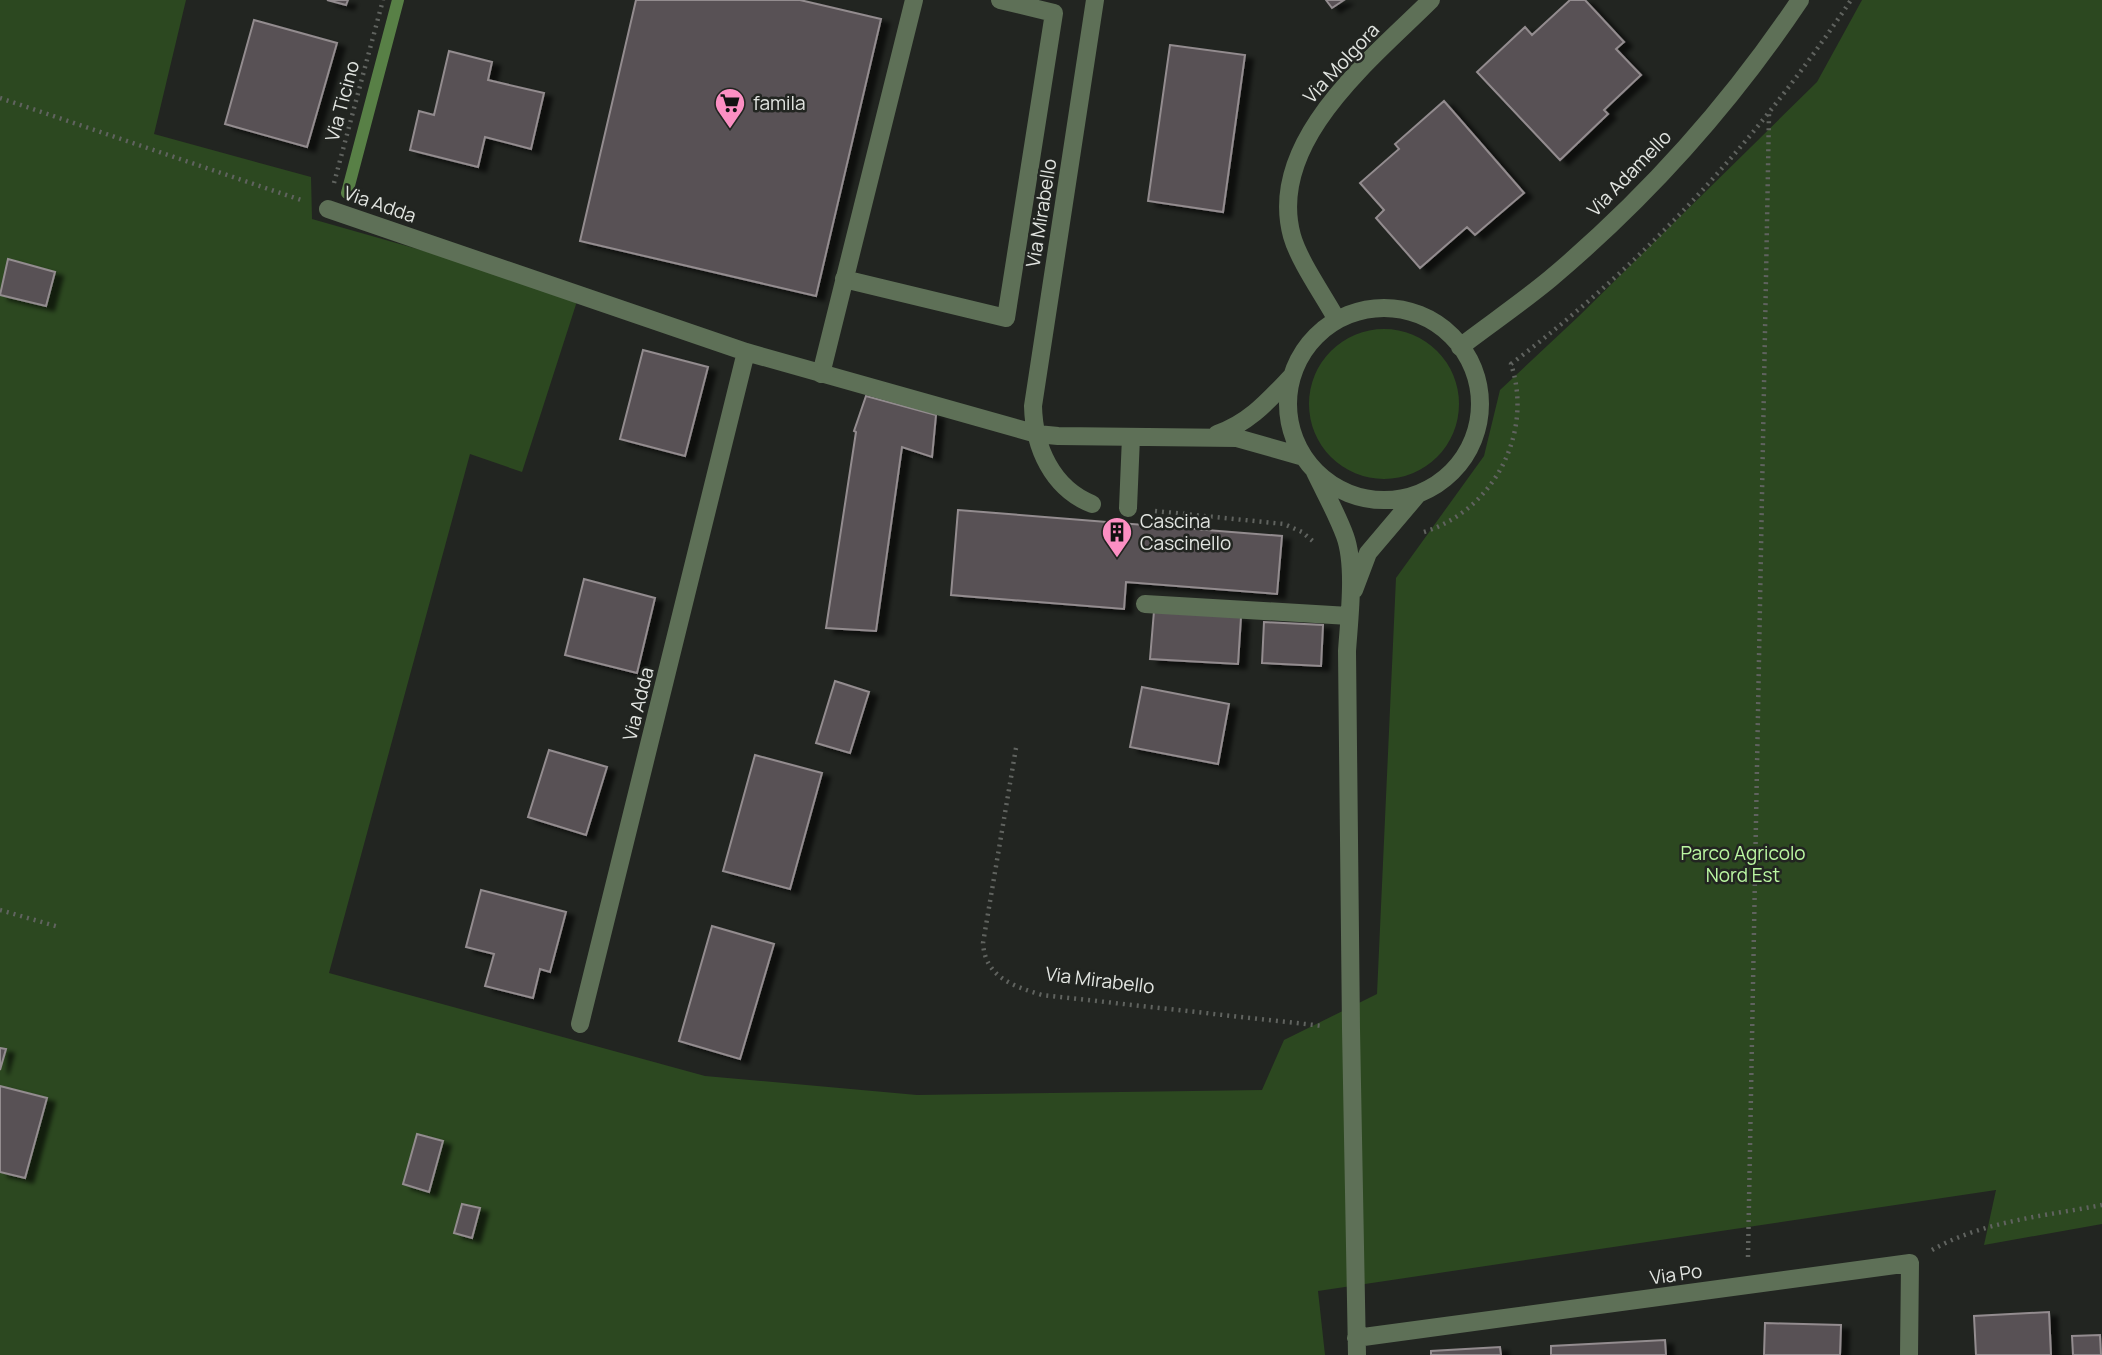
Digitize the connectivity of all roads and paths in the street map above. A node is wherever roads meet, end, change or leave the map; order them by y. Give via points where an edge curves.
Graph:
1 (383, 0) edge
2 (914, 0) edge
3 (1000, 0) edge
4 (1095, 0) edge
5 (1431, 0) edge
6 (1800, 0) edge
7 (1851, 0) edge
8 (0, 98) edge
9 (1769, 114) junction
10 (328, 209) junction
11 (845, 279) junction
12 (1337, 320) junction
13 (1460, 347) junction
14 (746, 352) junction
15 (821, 374) junction
16 (1292, 377) junction
17 (1037, 433) junction
18 (1131, 437) junction
19 (1204, 438) junction
20 (1304, 457) junction
21 (1315, 472) junction
22 (1418, 494) junction
23 (1092, 504) dead end
24 (1129, 508) joint
25 (1421, 533) dead end
26 (1321, 548) dead end
27 (1145, 604) dead end
28 (1350, 609) junction
29 (1016, 748) dead end
30 (0, 910) edge
31 (59, 927) dead end
32 (580, 1024) dead end
33 (1350, 1029) junction
34 (2102, 1205) edge
35 (1910, 1263) junction
36 (1747, 1286) junction
37 (1356, 1347) edge
38 (1909, 1355) edge

1 - 10 path, Via Ticino
2 - 11 street
3 - 11 street via 1054,13 1006,318
4 - 17 street, Via Mirabello via 1034,389
5 - 12 street, Via Molgora via 1332,99 1311,130 1294,174 1291,232
6 - 13 street, Via Adamello via 1731,92 1633,202 1549,279
7 - 9 path
8 - 10 path, Via Adda
9 - 25 path via 1643,253 1511,364 1518,396 1517,422 1500,471 1467,510
9 - 36 path
10 - 14 street, Via Adda
11 - 15 street
12 - 13 street via 1390,308 1433,322
12 - 16 street via 1309,344
13 - 22 street via 1477,380 1478,426 1456,467
14 - 15 street, Via Adda
14 - 32 street, Via Adda
15 - 17 street, Via Adda
16 - 19 street via 1248,419
16 - 20 street via 1289,423
17 - 18 street
17 - 23 street, Via Mirabello via 1052,472 1069,492
18 - 19 street
18 - 24 street
19 - 20 street via 1237,438
20 - 21 street
21 - 22 street via 1343,491 1368,499 1394,500
21 - 28 street via 1347,543
22 - 28 street via 1368,553
24 - 26 path via 1284,524
27 - 28 street
28 - 33 street
29 - 33 path, Via Mirabello via 983,943 988,966 996,973 1042,995
30 - 31 path
33 - 37 street
34 - 35 path via 1987,1227 1950,1240
35 - 36 street, Via Po
35 - 38 street
36 - 37 street, Via Po

